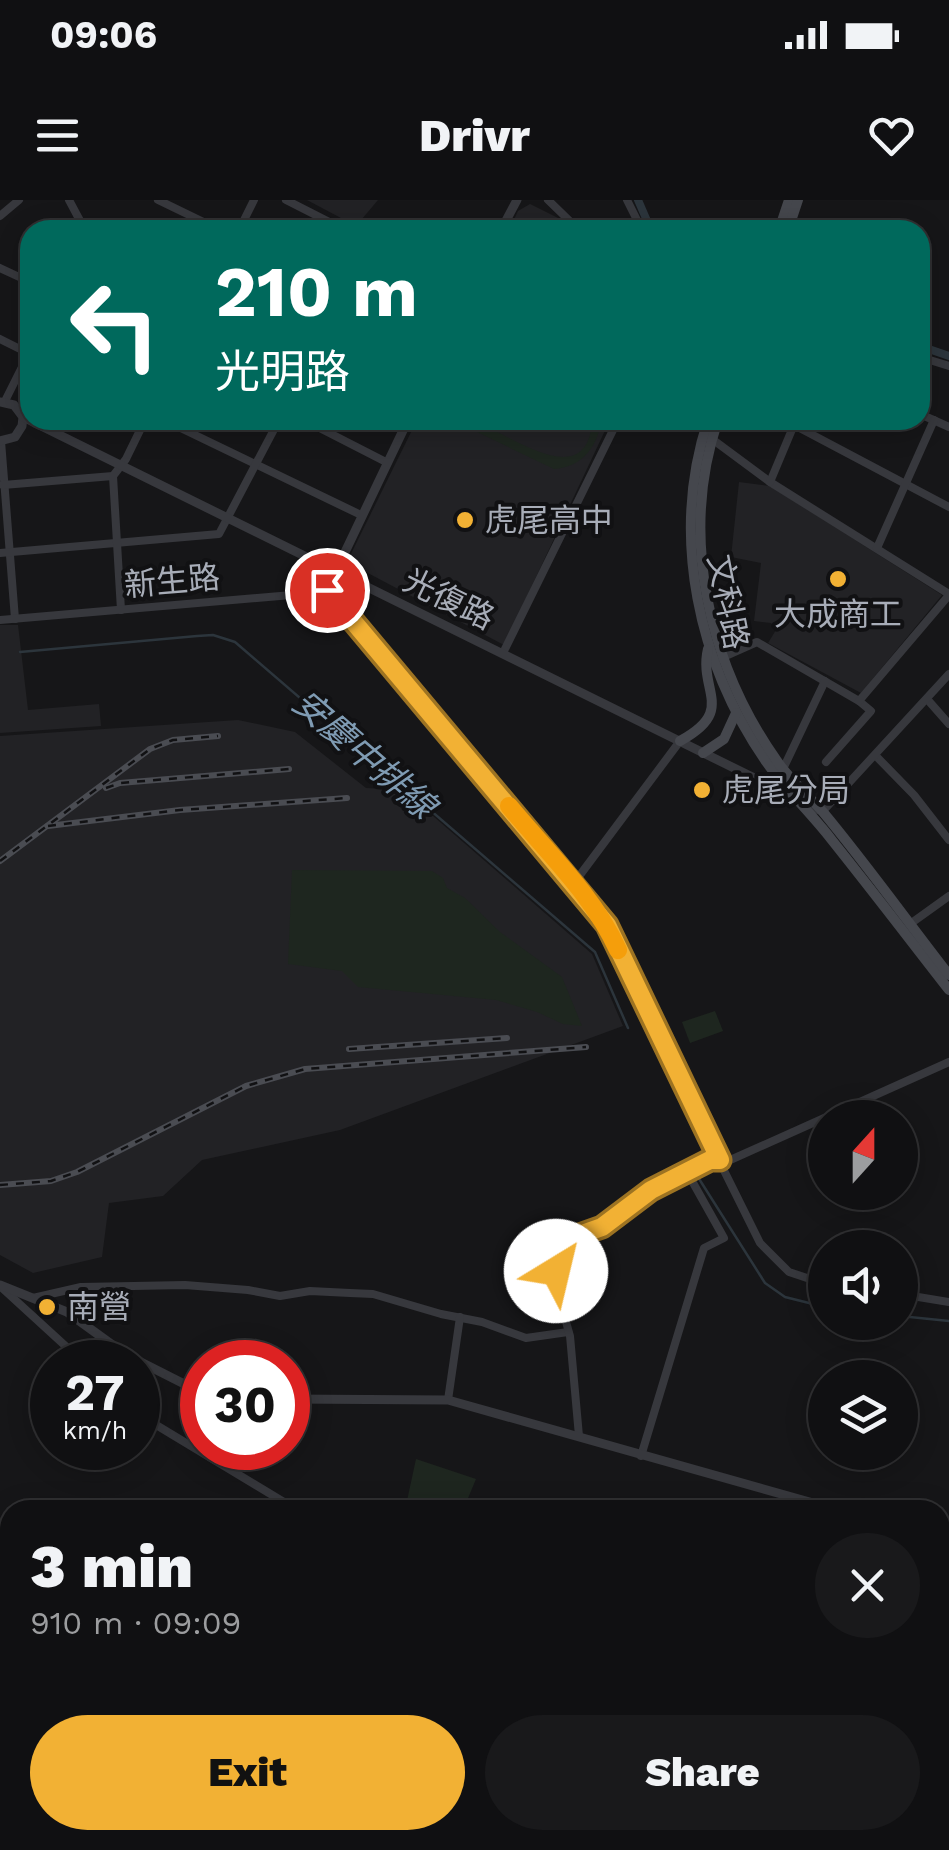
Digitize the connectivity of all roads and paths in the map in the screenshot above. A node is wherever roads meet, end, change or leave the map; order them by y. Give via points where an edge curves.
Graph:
1 (19, 200) edge
2 (158, 200) edge
3 (286, 200) edge
4 (548, 200) edge
5 (0, 216) edge
6 (199, 220) edge
7 (325, 220) edge
8 (569, 220) edge
9 (20, 369) edge
10 (2, 401) edge
11 (930, 418) edge
12 (934, 420) junction
13 (949, 426) edge
14 (930, 429) edge
15 (49, 430) edge
16 (140, 430) edge
17 (184, 430) edge
18 (274, 430) edge
19 (324, 430) edge
20 (403, 430) edge
21 (613, 430) edge
22 (708, 430) edge
23 (792, 430) edge
24 (808, 430) edge
25 (929, 430) edge
26 (1, 441) edge
27 (386, 462) junction
28 (256, 465) junction
29 (121, 466) junction
30 (113, 476) junction
31 (770, 482) junction
32 (905, 484) junction
33 (2, 486) edge
34 (949, 507) edge
35 (361, 515) junction
36 (230, 518) junction
37 (117, 544) junction
38 (877, 548) junction
39 (5, 552) edge
40 (336, 571) junction
41 (327, 590) junction
42 (949, 594) edge
43 (121, 610) junction
44 (15, 619) junction
45 (0, 620) edge
46 (708, 648) junction
47 (502, 653) junction
48 (721, 658) junction
49 (949, 674) edge
50 (825, 681) junction
51 (927, 699) junction
52 (859, 701) junction
53 (739, 709) junction
54 (949, 724) edge
55 (680, 741) junction
56 (702, 753) junction
57 (875, 754) junction
58 (826, 762) dead end
59 (779, 778) junction
60 (798, 799) junction
61 (822, 812) junction
62 (949, 840) edge
63 (574, 884) junction
64 (949, 896) edge
65 (910, 924) junction
66 (949, 975) edge
67 (949, 990) edge
68 (949, 1062) edge
69 (720, 1160) junction
70 (687, 1172) junction
71 (808, 1281) edge
72 (0, 1286) edge
73 (918, 1297) edge
74 (32, 1298) junction
75 (949, 1302) edge
76 (460, 1317) junction
77 (568, 1332) junction
78 (60, 1340) edge
79 (180, 1382) edge
80 (310, 1399) edge
81 (448, 1400) junction
82 (160, 1427) edge
83 (579, 1436) junction
84 (641, 1456) junction
85 (281, 1500) edge
86 (802, 1500) edge

1 - 5 street
2 - 6 street
3 - 7 street
4 - 8 street
9 - 10 street
11 - 12 street
12 - 13 street
12 - 14 street
15 - 29 street, 光復路
16 - 29 street
17 - 28 street
18 - 28 street
19 - 27 street
20 - 27 street
21 - 47 street
22 - 31 street
22 - 46 main road, 文科路 via 694,486 692,550
22 - 48 main road, 文科路 via 702,570
23 - 31 street
24 - 32 street
25 - 32 street
26 - 33 street
27 - 35 street
28 - 35 street
28 - 36 street
29 - 30 street
29 - 36 street, 光復路
30 - 33 street
30 - 37 street
31 - 38 street
32 - 34 street
32 - 38 street
33 - 39 street
35 - 40 street
36 - 37 street via 215,536
36 - 40 street, 光復路
37 - 39 street
37 - 43 street
38 - 42 street
39 - 44 street
40 - 41 street
40 - 47 street, 光復路
41 - 43 street, 新生路
41 - 63 street
42 - 52 street
43 - 44 street, 新生路
44 - 45 street, 新生路
46 - 53 main road, 文科路
46 - 55 main road via 712,709 698,731
47 - 55 street, 光復路
48 - 50 street via 757,642
48 - 53 main road, 文科路
49 - 51 street
50 - 52 street
50 - 59 street
51 - 54 street
51 - 57 street
52 - 58 street via 870,711
53 - 56 main road via 724,738
53 - 59 main road, 文科路
55 - 56 street, 光復路
55 - 63 street
56 - 59 street, 光復路
57 - 61 street
57 - 62 street
59 - 60 main road, 文科路
59 - 61 main road, 文科路
60 - 61 street
60 - 67 main road
61 - 65 main road
63 - 69 street via 607,925
64 - 65 street
65 - 66 main road
68 - 69 street
69 - 70 street
69 - 71 street via 760,1243
70 - 77 street via 610,1222 568,1239 556,1271
70 - 84 street via 724,1238 704,1248
72 - 74 street
72 - 78 street
73 - 75 street
74 - 76 street via 99,1287 185,1285 280,1296 310,1290 373,1294
74 - 79 street via 67,1312 125,1354
76 - 77 street via 526,1338
76 - 81 street
77 - 83 street
80 - 81 street
81 - 83 street
82 - 85 street
83 - 84 street
84 - 86 street

